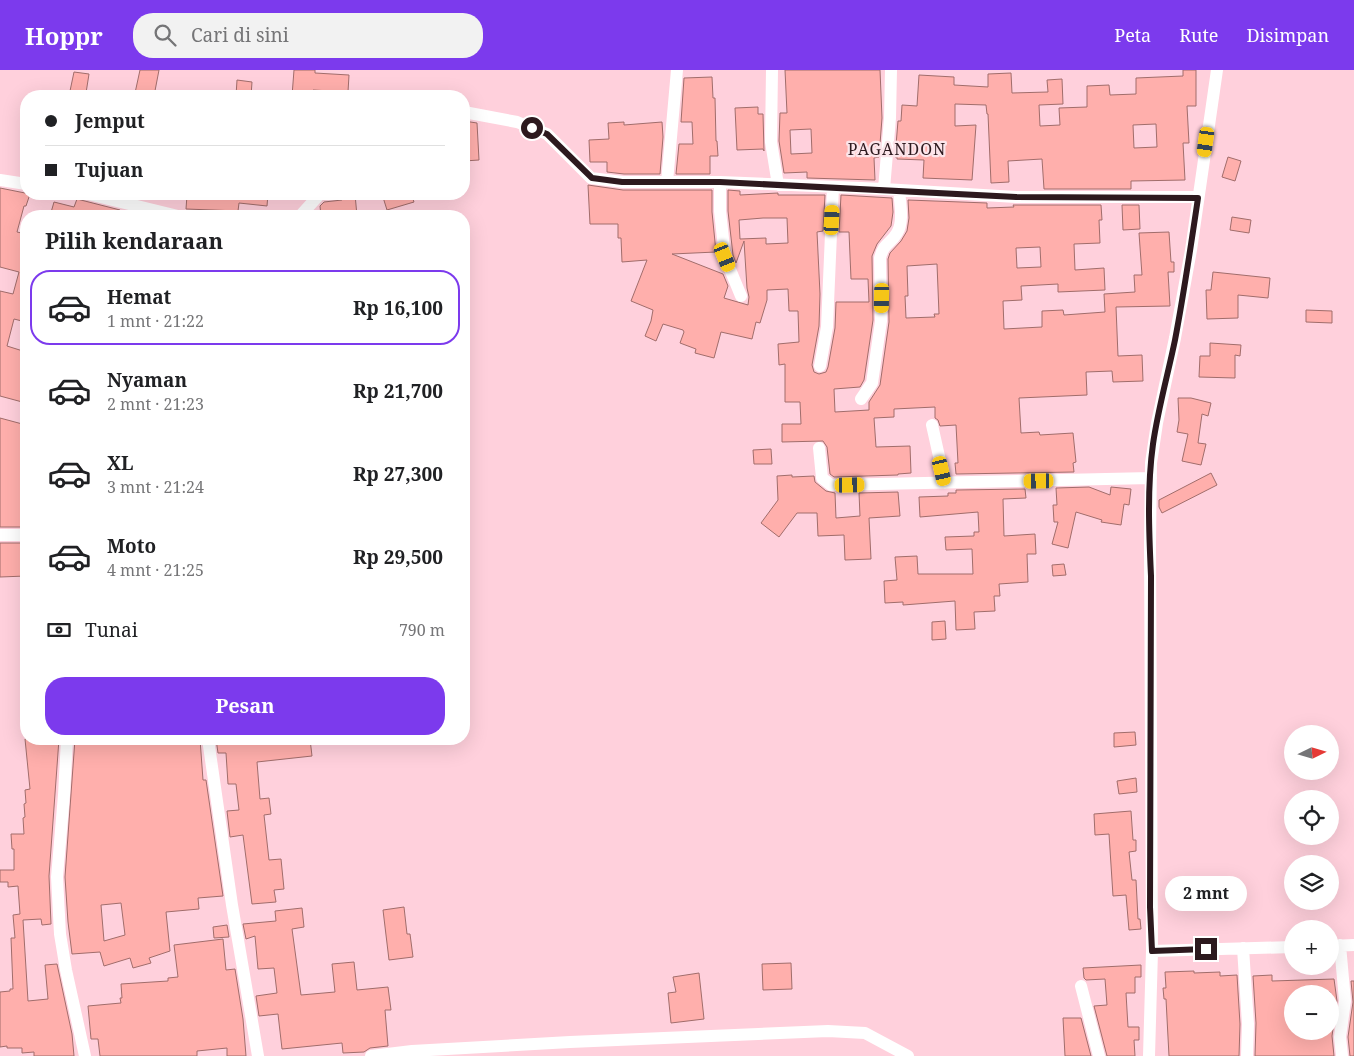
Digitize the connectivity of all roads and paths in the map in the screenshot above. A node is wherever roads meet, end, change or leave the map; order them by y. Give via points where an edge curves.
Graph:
1 (677, 70) edge
2 (772, 70) edge
3 (891, 70) edge
4 (1217, 70) edge
5 (470, 113) edge
6 (0, 180) edge
7 (667, 182) junction
8 (720, 182) junction
9 (20, 183) edge
10 (778, 185) junction
11 (834, 187) junction
12 (884, 189) junction
13 (899, 190) junction
14 (1198, 198) junction
15 (106, 200) edge
16 (315, 200) edge
17 (135, 210) edge
18 (305, 210) edge
19 (741, 296) dead end
20 (820, 366) dead end
21 (861, 399) dead end
22 (932, 425) dead end
23 (819, 448) dead end
24 (1151, 478) junction
25 (945, 483) junction
26 (0, 535) edge
27 (20, 535) edge
28 (67, 745) edge
29 (209, 745) edge
30 (1354, 945) edge
31 (1339, 946) edge
32 (1284, 947) edge
33 (1243, 948) junction
34 (1152, 951) junction
35 (1339, 968) edge
36 (1081, 986) dead end
37 (85, 1056) edge
38 (258, 1056) edge
39 (371, 1056) edge
40 (908, 1056) edge
41 (1099, 1056) edge
42 (1149, 1056) edge
43 (1247, 1056) edge
44 (1342, 1056) edge

1 - 7 street
2 - 10 street via 771,142
3 - 12 street
4 - 14 street
5 - 7 street via 517,122 547,134 592,178
6 - 9 street
7 - 8 street
8 - 10 street
8 - 19 street via 725,257
10 - 11 street
11 - 12 street
11 - 20 street via 826,327
12 - 13 street
13 - 14 street via 1016,197
13 - 21 street via 901,225 894,238 882,248 881,321 872,383
14 - 24 street via 1175,338 1154,437
15 - 17 street
16 - 18 street
22 - 25 street
23 - 25 street via 822,478 831,485
24 - 25 street
24 - 34 street
26 - 27 street
28 - 37 street via 57,878 62,943
29 - 38 street
30 - 31 street
32 - 33 street
33 - 34 street
33 - 43 street
34 - 42 street
35 - 44 street via 1345,1001 1340,1037
36 - 41 street
39 - 40 street via 570,1042 828,1031 865,1032

